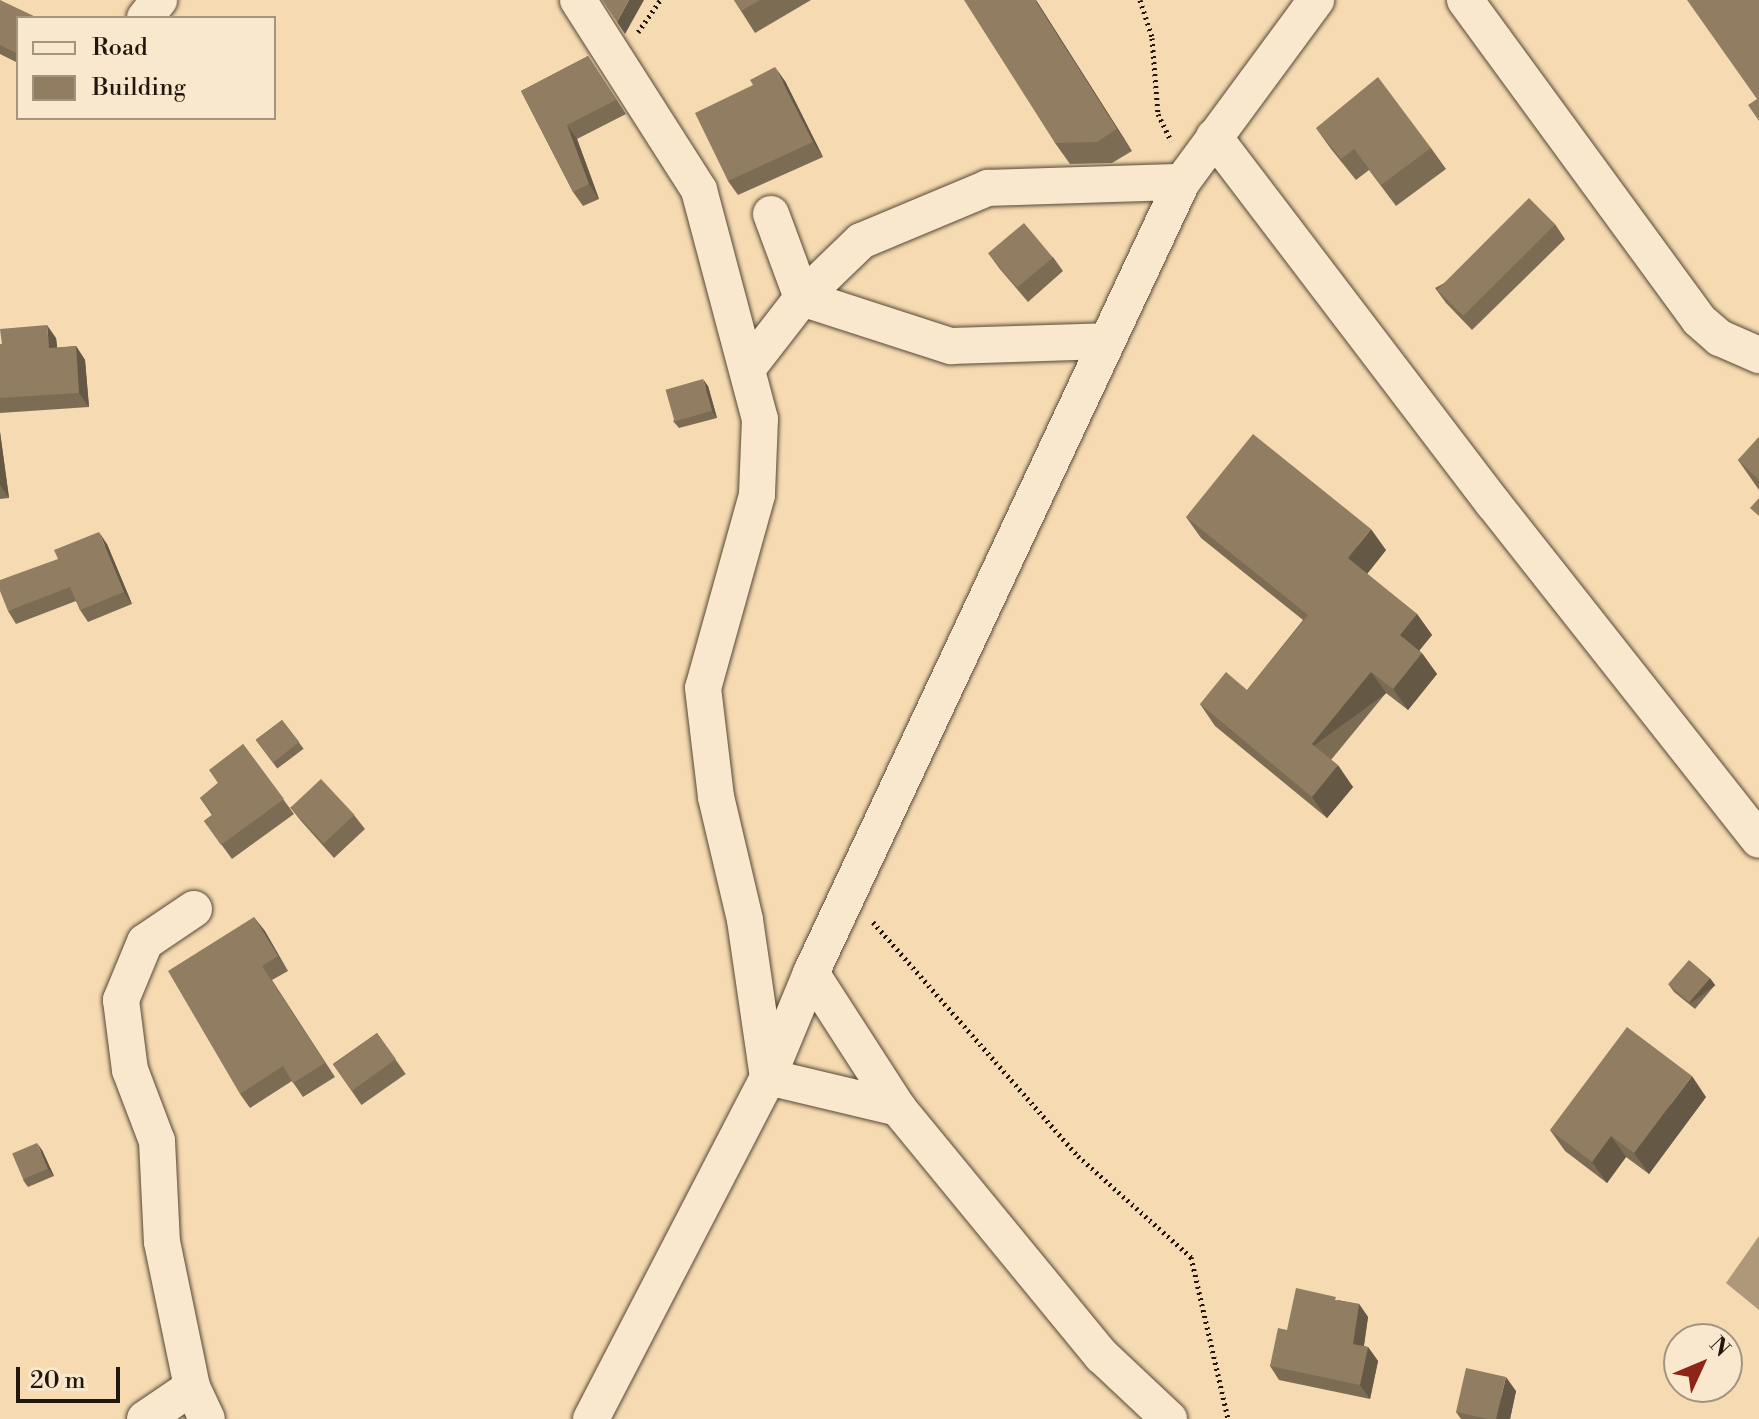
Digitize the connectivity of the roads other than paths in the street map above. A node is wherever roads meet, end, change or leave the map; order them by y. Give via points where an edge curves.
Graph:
1 (159, 0) edge
2 (578, 0) edge
3 (1316, 0) edge
4 (1465, 0) edge
5 (147, 16) edge
6 (1214, 137) junction
7 (1185, 178) junction
8 (771, 214) dead end
9 (802, 298) junction
10 (1106, 341) junction
11 (1759, 355) edge
12 (747, 369) junction
13 (1759, 840) edge
14 (194, 909) dead end
15 (811, 973) junction
16 (768, 1077) junction
17 (898, 1108) junction
18 (200, 1403) edge
19 (145, 1419) edge
20 (591, 1419) edge
21 (1169, 1419) edge

1 - 5 street
2 - 12 street via 699,190
3 - 6 street
4 - 11 street via 1699,320 1720,338
6 - 7 street
6 - 13 street
7 - 9 street via 988,188 861,241
7 - 10 street
8 - 9 street
9 - 10 street via 951,346
9 - 12 street
10 - 15 street
12 - 16 street via 760,419 757,495 703,688 716,797 745,920
14 - 18 street via 145,942 121,1000 130,1070 157,1141 162,1242
15 - 16 street
15 - 17 street
16 - 17 street
16 - 20 street
17 - 21 street via 1102,1356
18 - 19 street

